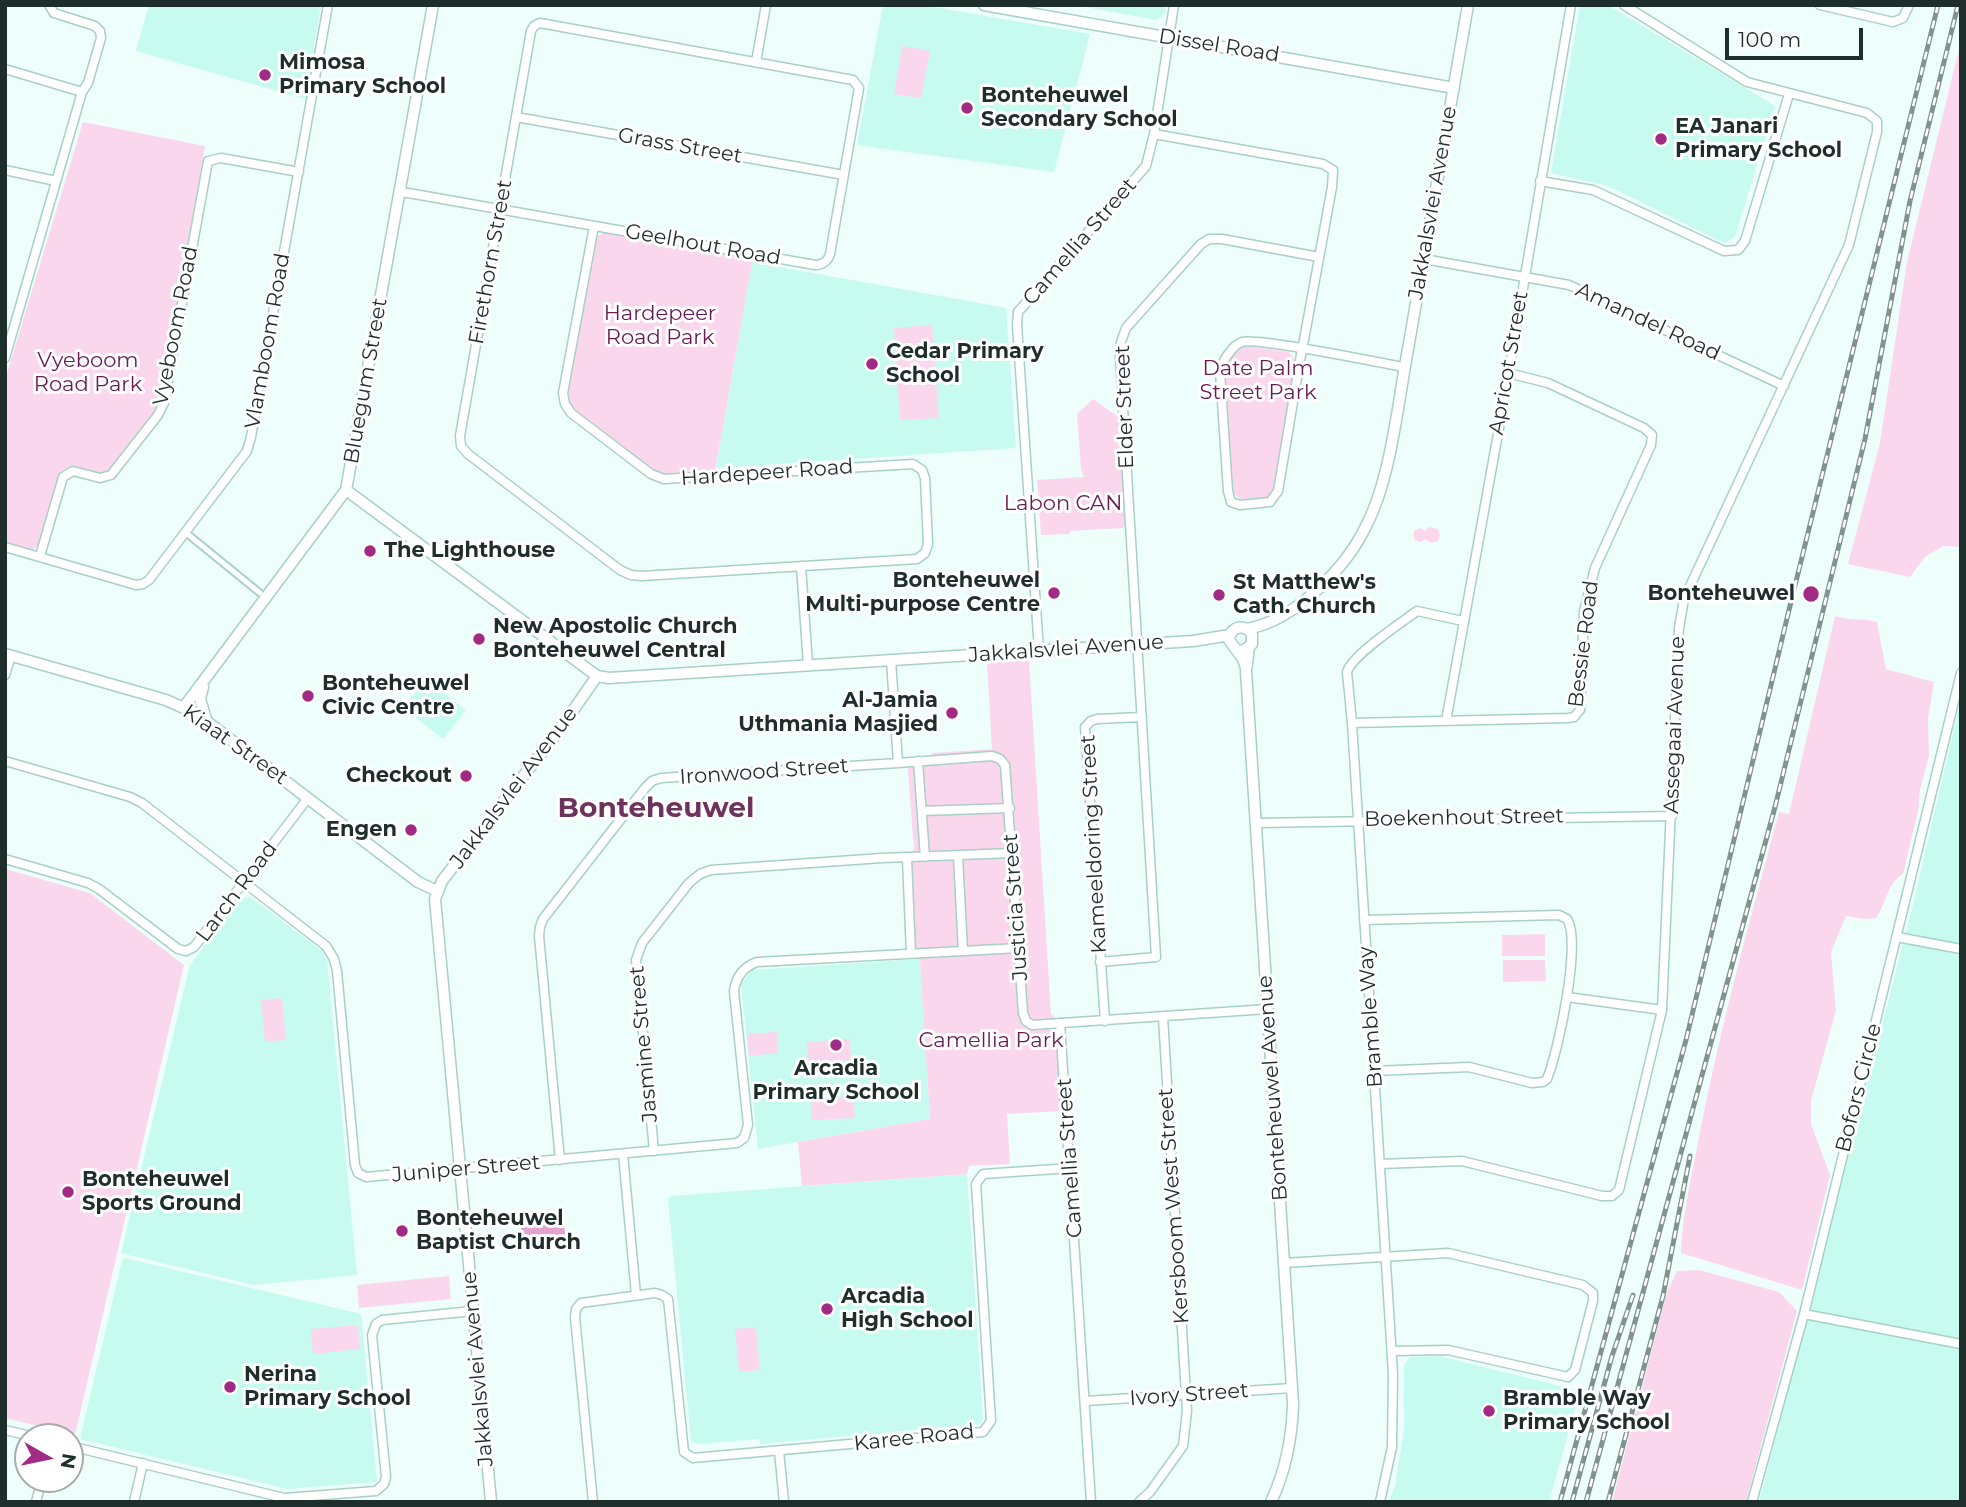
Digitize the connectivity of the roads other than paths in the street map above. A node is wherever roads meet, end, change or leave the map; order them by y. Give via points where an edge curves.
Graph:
1 (49, 5) edge
2 (328, 5) edge
3 (433, 5) edge
4 (766, 5) edge
5 (984, 5) edge
6 (1174, 5) edge
7 (1468, 5) edge
8 (1572, 5) edge
9 (1624, 5) edge
10 (1820, 5) edge
11 (1909, 5) edge
12 (1169, 37) junction
13 (756, 62) junction
14 (5, 69) edge
15 (857, 84) joint
16 (1454, 88) junction
17 (82, 92) junction
18 (1789, 94) junction
19 (516, 117) junction
20 (1154, 134) junction
21 (5, 170) edge
22 (299, 172) junction
23 (844, 175) junction
24 (56, 181) junction
25 (1540, 181) junction
26 (400, 192) junction
27 (500, 209) junction
28 (594, 226) junction
29 (1319, 257) junction
30 (1424, 259) junction
31 (1524, 277) junction
32 (1302, 349) junction
33 (5, 358) edge
34 (1404, 367) junction
35 (1508, 373) junction
36 (1784, 386) junction
37 (346, 490) junction
38 (185, 532) junction
39 (5, 547) edge
40 (40, 556) junction
41 (801, 566) junction
42 (260, 593) dead end
43 (1283, 614) junction
44 (1463, 621) junction
45 (1247, 629) junction
46 (1232, 643) junction
47 (1138, 644) junction
48 (1251, 644) junction
49 (1039, 650) junction
50 (8, 655) edge
51 (891, 660) junction
52 (808, 665) junction
53 (1247, 671) junction
54 (1961, 673) edge
55 (5, 675) edge
56 (597, 677) junction
57 (206, 680) junction
58 (184, 707) junction
59 (1142, 717) junction
60 (206, 720) junction
61 (1446, 721) junction
62 (1352, 723) junction
63 (1000, 759) joint
64 (5, 761) edge
65 (918, 761) junction
66 (898, 763) junction
67 (308, 798) junction
68 (1010, 808) junction
69 (922, 811) junction
70 (1672, 816) junction
71 (1358, 820) junction
72 (1257, 822) junction
73 (1013, 853) junction
74 (958, 856) junction
75 (925, 858) junction
76 (5, 859) edge
77 (906, 859) junction
78 (245, 882) junction
79 (437, 891) junction
80 (1364, 920) junction
81 (1897, 937) junction
82 (1018, 948) junction
83 (1961, 949) edge
84 (962, 951) junction
85 (911, 953) junction
86 (1100, 962) junction
87 (1567, 997) junction
88 (1268, 1009) junction
89 (1662, 1010) junction
90 (1163, 1017) junction
91 (1105, 1021) junction
92 (1060, 1023) junction
93 (1374, 1071) junction
94 (654, 1151) junction
95 (623, 1154) junction
96 (559, 1160) junction
97 (1380, 1164) junction
98 (1071, 1168) junction
99 (459, 1170) junction
100 (1386, 1257) junction
101 (1284, 1264) junction
102 (636, 1295) junction
103 (473, 1311) junction
104 (1804, 1314) junction
105 (1961, 1345) edge
106 (1392, 1351) junction
107 (1292, 1388) junction
108 (1186, 1395) junction
109 (1085, 1401) junction
110 (84, 1449) edge
111 (779, 1451) junction
112 (143, 1463) junction
113 (134, 1502) edge
114 (491, 1502) edge
115 (593, 1502) edge
116 (784, 1502) edge
117 (1091, 1502) edge
118 (1139, 1502) edge
119 (1271, 1502) edge
120 (1380, 1502) edge
121 (1752, 1502) edge

1 - 17 street via 54,13 100,31
2 - 22 street, Vlamboom Road
3 - 26 street, Bluegum Street
4 - 13 street
5 - 12 street, Dissel Road
6 - 12 street, Camellia Street
7 - 16 street, Jakkalsvlei Avenue
8 - 25 street, Apricot Street
9 - 18 street, Assegaai Avenue via 1737,78
10 - 11 street via 1893,23 1903,18
12 - 16 street, Dissel Road
12 - 20 street, Camellia Street
13 - 15 street, Firethorn Street
13 - 19 street, Firethorn Street via 540,23 531,31
14 - 17 street
15 - 23 street, Geelhout Road
16 - 30 street, Jakkalsvlei Avenue
17 - 24 street
18 - 25 street via 1745,241 1738,250 1724,251 1593,190
18 - 36 street, Assegaai Avenue via 1867,113 1877,121 1877,132 1849,245
19 - 23 street, Grass Street
19 - 27 street, Firethorn Street
20 - 29 street via 1329,166 1333,176
20 - 49 street, Camellia Street via 1142,171 1018,312
21 - 24 street
22 - 38 street, Vlamboom Road via 250,445
22 - 40 street, Vyeboom Road via 221,158 208,161 162,409 111,475 64,474
23 - 28 street, Geelhout Road via 830,254 818,265
24 - 33 street
25 - 31 street, Apricot Street
26 - 27 street, Geelhout Road
26 - 37 street, Bluegum Street
27 - 28 street, Geelhout Road
27 - 41 street, Firethorn Street via 460,436 463,449 631,575
28 - 41 street, Hardepeer Road via 564,399 571,413 631,459 664,479 910,464 922,470 928,544 923,556
29 - 32 street
29 - 47 street, Elder Street via 1209,239 1122,336
30 - 31 street, Amandel Road
30 - 34 street, Jakkalsvlei Avenue
31 - 35 street, Apricot Street
31 - 36 street, Amandel Road via 1577,288
32 - 32 street via 1277,496 1270,502 1231,502 1222,363 1243,341
32 - 34 street
34 - 43 street, Jakkalsvlei Avenue via 1382,486 1369,522 1339,568
35 - 44 street, Apricot Street
35 - 61 street, Bessie Road via 1560,388 1644,428 1653,441 1596,563 1584,611 1577,714 1569,718
36 - 70 street, Assegaai Avenue via 1684,599
37 - 56 street
37 - 57 street, Bluegum Street
38 - 40 street, Vlamboom Road via 149,580 139,585
38 - 42 street
39 - 40 street, Vlamboom Road
41 - 52 street
43 - 45 street, Jakkalsvlei Avenue
43 - 48 street, Jakkalsvlei Avenue
44 - 61 street, Apricot Street
44 - 62 street, Bramble Way via 1417,611 1349,666
45 - 46 street, Jakkalsvlei Avenue via 1237,628
45 - 48 street via 1252,634
46 - 47 street, Jakkalsvlei Avenue
46 - 48 street
46 - 53 street, Bonteheuwel Avenue
47 - 49 street, Jakkalsvlei Avenue
47 - 59 street, Elder Street
48 - 53 street, Bonteheuwel Avenue
49 - 51 street, Jakkalsvlei Avenue
50 - 55 street
50 - 58 street, Kiaat Street
51 - 52 street, Jakkalsvlei Avenue
51 - 66 street
52 - 56 street, Jakkalsvlei Avenue
53 - 72 street, Bonteheuwel Avenue
54 - 81 street, Bofors Circle
56 - 79 street, Jakkalsvlei Avenue
57 - 58 street, Bluegum Street
57 - 60 street via 200,699
58 - 60 street, Kiaat Street
59 - 86 street, Kameeldoring Street via 1097,719 1085,727
59 - 86 street, Elder Street via 1156,957
60 - 67 street, Kiaat Street
61 - 62 street, Bessie Road
62 - 71 street, Bramble Way
63 - 65 street, Ironwood Street
63 - 68 street, Justicia Street via 1007,772
64 - 78 street, Juniper Street via 136,799
65 - 66 street, Ironwood Street
65 - 69 street
66 - 96 street, Ironwood Street via 661,778 645,788 540,927
67 - 78 street, Larch Road
67 - 79 street, Kiaat Street via 418,882
68 - 69 street
68 - 73 street, Justicia Street
69 - 75 street
70 - 71 street, Boekenhout Street
70 - 89 street, Assegaai Avenue
71 - 72 street, Boekenhout Street
71 - 80 street, Bramble Way
72 - 88 street, Bonteheuwel Avenue
73 - 74 street, Jasmine Street
73 - 82 street, Justicia Street
74 - 75 street, Jasmine Street
74 - 84 street
75 - 77 street, Jasmine Street
76 - 78 street, Larch Road via 88,883 183,951 194,947
77 - 85 street
77 - 94 street, Jasmine Street via 711,870 689,883 642,943 636,960
78 - 99 street, Juniper Street via 323,942 334,959 358,1173 369,1178
79 - 99 street, Jakkalsvlei Avenue via 435,918
80 - 87 street via 1564,916 1571,929
80 - 93 street, Bramble Way
81 - 83 street
81 - 104 street, Bofors Circle
82 - 84 street
82 - 92 street, Justicia Street via 1026,1021 1039,1026
84 - 85 street
85 - 94 street, Juniper Street via 757,962 746,968 734,991 746,1134 732,1144
86 - 91 street, Kameeldoring Street
87 - 89 street
87 - 93 street via 1551,1069 1543,1082 1469,1067
88 - 90 street
88 - 101 street, Bonteheuwel Avenue
89 - 97 street, Assegaai Avenue via 1619,1190 1612,1196 1462,1161
90 - 91 street
90 - 108 street, Kersboom West Street
91 - 92 street
92 - 98 street, Camellia Street
93 - 97 street, Bramble Way
94 - 95 street, Juniper Street
95 - 96 street, Juniper Street
95 - 102 street
96 - 99 street, Juniper Street
97 - 100 street, Bramble Way
98 - 109 street, Camellia Street
98 - 111 street, Karee Road via 983,1174 976,1184 991,1421 983,1432
99 - 103 street, Jakkalsvlei Avenue
100 - 101 street
100 - 106 street, Bramble Way
100 - 106 street via 1457,1254 1583,1285 1593,1293 1575,1370 1568,1377 1448,1350
101 - 107 street, Bonteheuwel Avenue
102 - 111 street, Karee Road via 659,1293 670,1303 684,1452 693,1458
102 - 115 street via 585,1301 575,1313
103 - 112 street via 387,1319 373,1328 386,1477 379,1490 288,1498
103 - 114 street, Jakkalsvlei Avenue
104 - 105 street
104 - 121 street, Bofors Circle
106 - 120 street, Bramble Way via 1392,1447
107 - 108 street, Ivory Street
107 - 119 street, Bonteheuwel Avenue via 1291,1441
108 - 109 street, Ivory Street
108 - 118 street, Kersboom West Street via 1183,1446
109 - 117 street, Camellia Street
110 - 112 street
111 - 116 street
112 - 113 street

